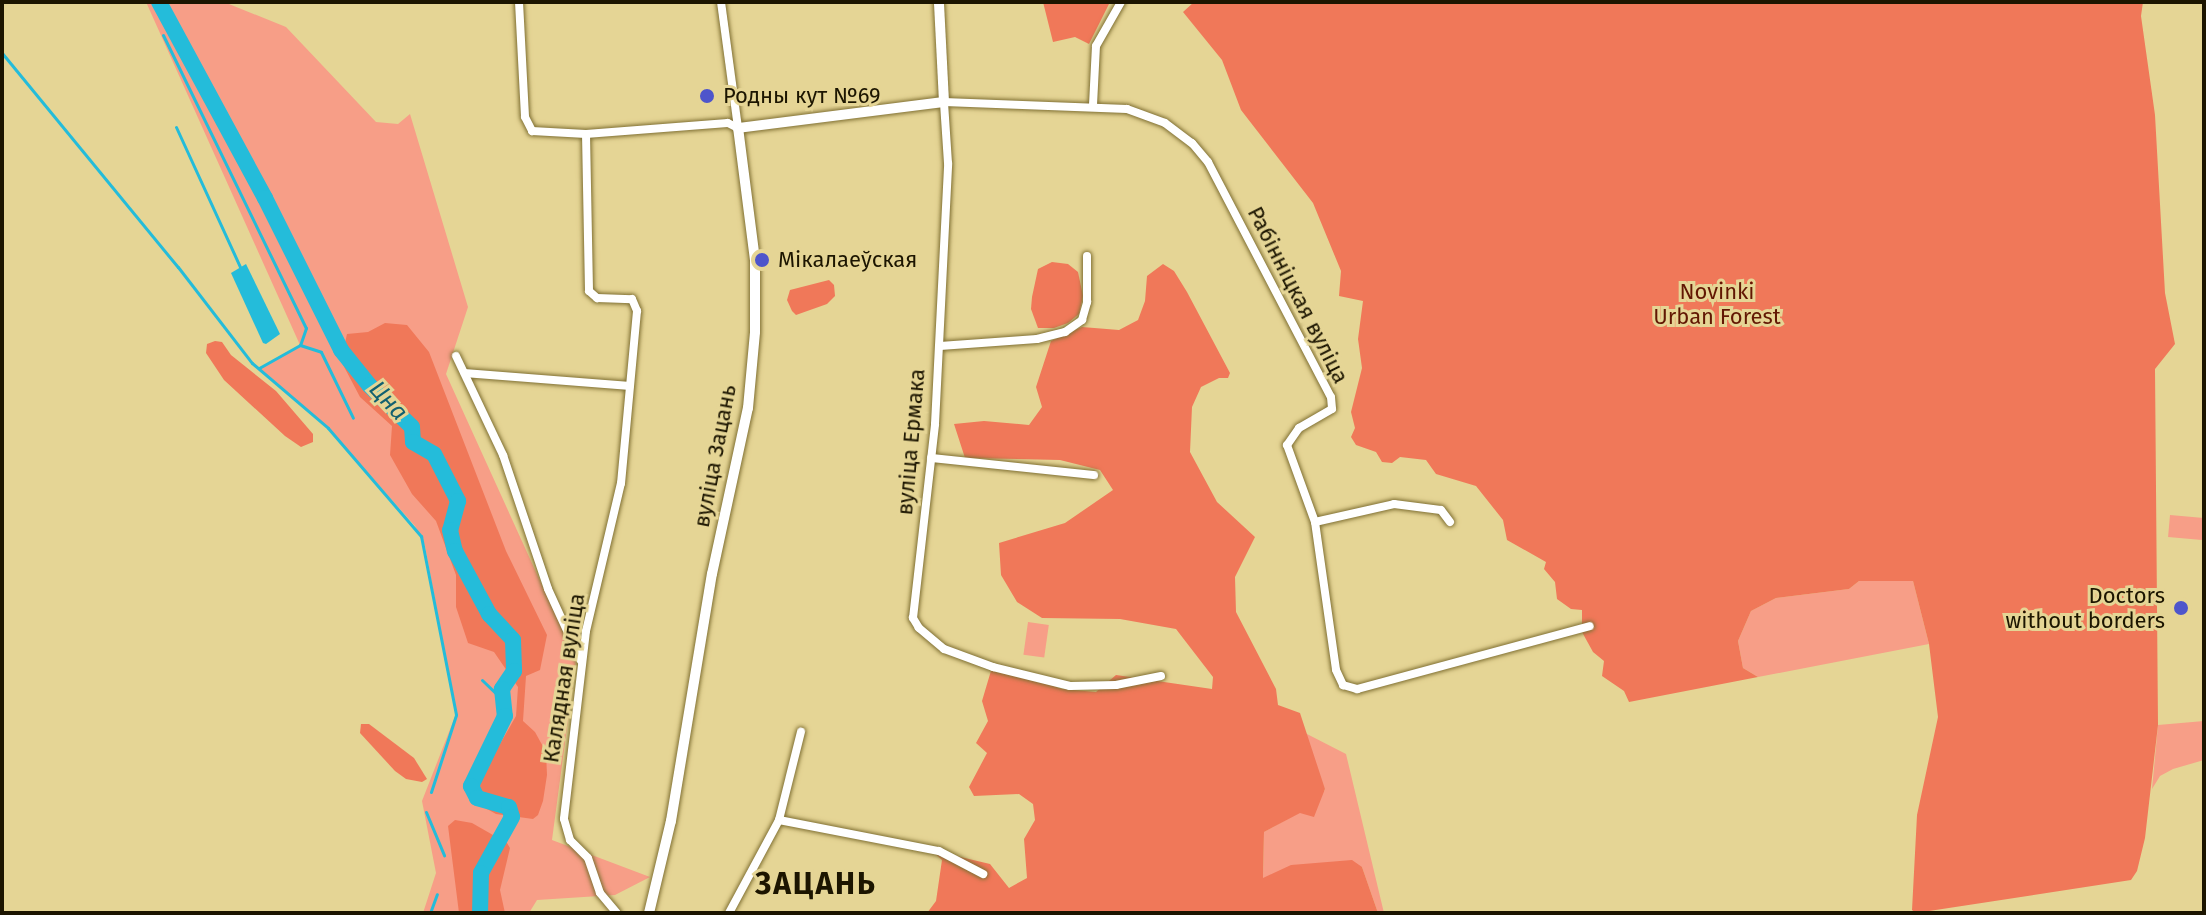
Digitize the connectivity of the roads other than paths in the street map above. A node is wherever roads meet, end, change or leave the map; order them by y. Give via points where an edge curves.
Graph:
1 (519, 2) edge
2 (721, 2) edge
3 (939, 2) edge
4 (1121, 2) edge
5 (944, 102) junction
6 (1093, 105) junction
7 (738, 128) junction
8 (586, 134) junction
9 (1087, 256) dead end
10 (940, 346) junction
11 (456, 356) dead end
12 (465, 373) junction
13 (629, 386) junction
14 (931, 458) junction
15 (1094, 475) dead end
16 (1315, 522) junction
17 (1450, 522) dead end
18 (1590, 626) dead end
19 (582, 661) junction
20 (1161, 676) dead end
21 (801, 732) dead end
22 (779, 820) junction
23 (983, 874) dead end
24 (617, 913) edge
25 (649, 913) edge
26 (729, 913) edge

1 - 8 street via 527,126 542,133
2 - 7 street, вуліца Зацань
3 - 5 street, вуліца Ермака
4 - 6 street via 1096,46
5 - 6 street, Рабінніцкая вуліца
5 - 7 street
5 - 10 street, вуліца Ермака via 948,163
6 - 16 street, Рабінніцкая вуліца via 1149,115 1192,143 1208,162 1313,358 1332,409 1299,428 1287,445
7 - 8 street via 728,123
7 - 25 street, вуліца Зацань via 754,235 750,394 712,574 671,821
8 - 13 street, Калядная вуліца via 589,291 597,298 629,299 637,305
9 - 10 street via 1082,320 1065,332
10 - 14 street, вуліца Ермака
11 - 12 street
12 - 13 street
12 - 19 street via 503,455 548,589
13 - 19 street, Калядная вуліца via 621,483
14 - 15 street
14 - 20 street, вуліца Ермака via 913,597 919,628 944,649 1070,686 1116,685
16 - 17 street via 1394,504 1441,510
16 - 18 street, Рабінніцкая вуліца via 1336,670 1349,689
19 - 24 street, Калядная вуліца via 564,799 565,832 588,858 600,893
21 - 22 street
22 - 23 street via 939,851
22 - 26 street

